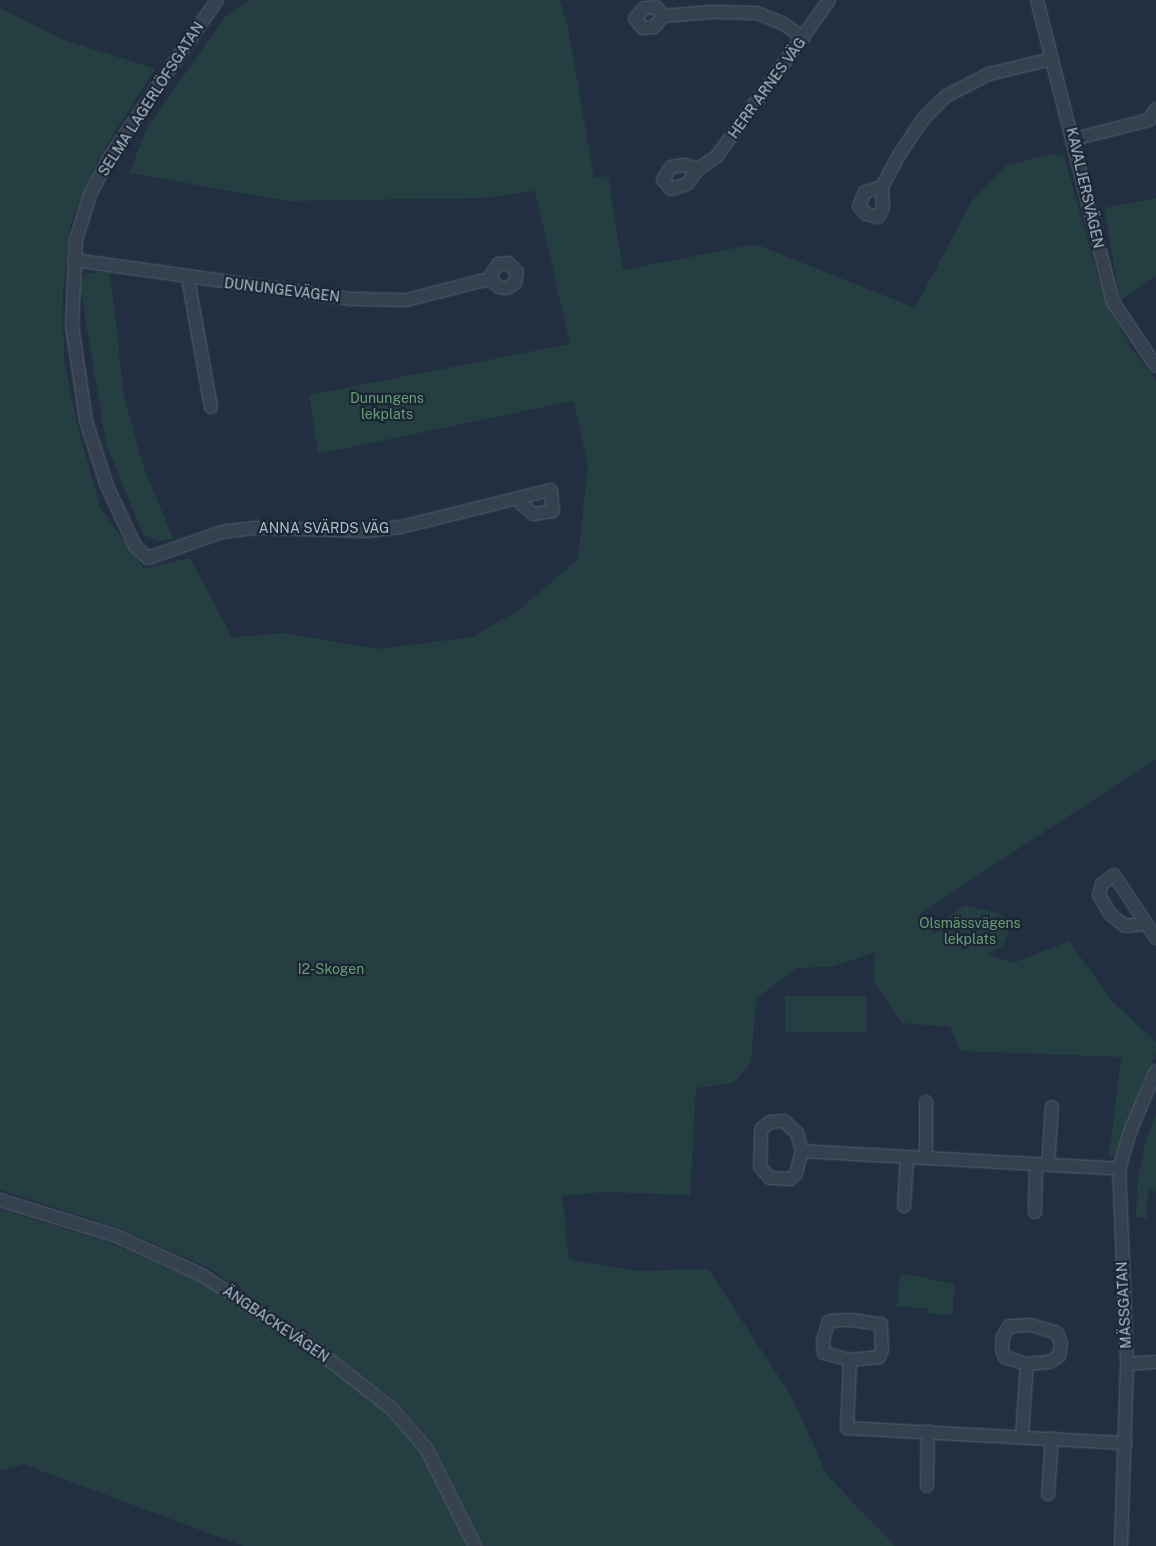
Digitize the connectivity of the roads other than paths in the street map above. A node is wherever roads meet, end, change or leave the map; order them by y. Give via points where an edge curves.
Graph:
1 (217, 0) edge
2 (830, 0) edge
3 (1037, 0) edge
4 (663, 16) dead end
5 (803, 38) junction
6 (1052, 59) junction
7 (1154, 118) edge
8 (1074, 139) junction
9 (698, 169) dead end
10 (882, 187) dead end
11 (74, 260) junction
12 (188, 278) junction
13 (489, 279) dead end
14 (1156, 366) edge
15 (211, 407) dead end
16 (520, 498) dead end
17 (136, 546) joint
18 (1144, 924) dead end
19 (1156, 938) edge
20 (1156, 1071) edge
21 (926, 1102) dead end
22 (1052, 1107) dead end
23 (802, 1151) junction
24 (926, 1157) junction
25 (907, 1158) junction
26 (1042, 1165) junction
27 (1120, 1169) junction
28 (0, 1200) edge
29 (904, 1206) dead end
30 (1035, 1212) dead end
31 (850, 1360) junction
32 (1156, 1362) edge
33 (1027, 1364) junction
34 (1127, 1364) junction
35 (928, 1431) junction
36 (1022, 1435) junction
37 (1052, 1438) junction
38 (1126, 1443) junction
39 (927, 1486) dead end
40 (1048, 1494) dead end
41 (475, 1546) edge
42 (1121, 1546) edge

1 - 11 street, SELMA LAGERLÖFSGATAN via 109,158 90,195 76,240
2 - 5 street, HERR ARNES VÄG
3 - 6 street, KAVALJERSVÄGEN
4 - 5 street via 757,13 784,24
5 - 9 street, HERR ARNES VÄG via 717,156
6 - 8 street, KAVALJERSVÄGEN
6 - 10 street via 990,74 946,96 924,118
7 - 8 street
8 - 14 street, KAVALJERSVÄGEN via 1113,302
11 - 12 street, DUNUNGEVÄGEN
11 - 17 street, SELMA LAGERLÖFSGATAN via 72,325 86,421 107,486
12 - 13 street, DUNUNGEVÄGEN via 351,299 406,300
12 - 15 street
16 - 17 street, ANNA SVÄRDS VÄG via 400,527 368,531 240,530 206,537 148,558
18 - 19 street
20 - 27 street, MÄSSGATAN via 1131,1129
21 - 24 street
22 - 26 street
23 - 23 street via 797,1133 784,1121 770,1122 761,1129 760,1167 770,1178 790,1179 796,1174
23 - 25 street
24 - 25 street
24 - 26 street
25 - 29 street
26 - 27 street
26 - 30 street
27 - 34 street, MÄSSGATAN
28 - 41 street, ÄNGBACKEVÄGEN via 116,1236 202,1275 318,1350 392,1409 426,1448
31 - 31 street via 879,1357 882,1350 881,1324 829,1321 823,1340 824,1353
31 - 35 street via 847,1428
32 - 34 street
33 - 33 street via 1049,1362 1059,1356 1061,1343 1057,1333 1031,1325 1009,1326 1003,1337 1002,1350 1006,1357
33 - 36 street
34 - 38 street, MÄSSGATAN
35 - 36 street
35 - 39 street
36 - 37 street
37 - 38 street
37 - 40 street
38 - 42 street, MÄSSGATAN

